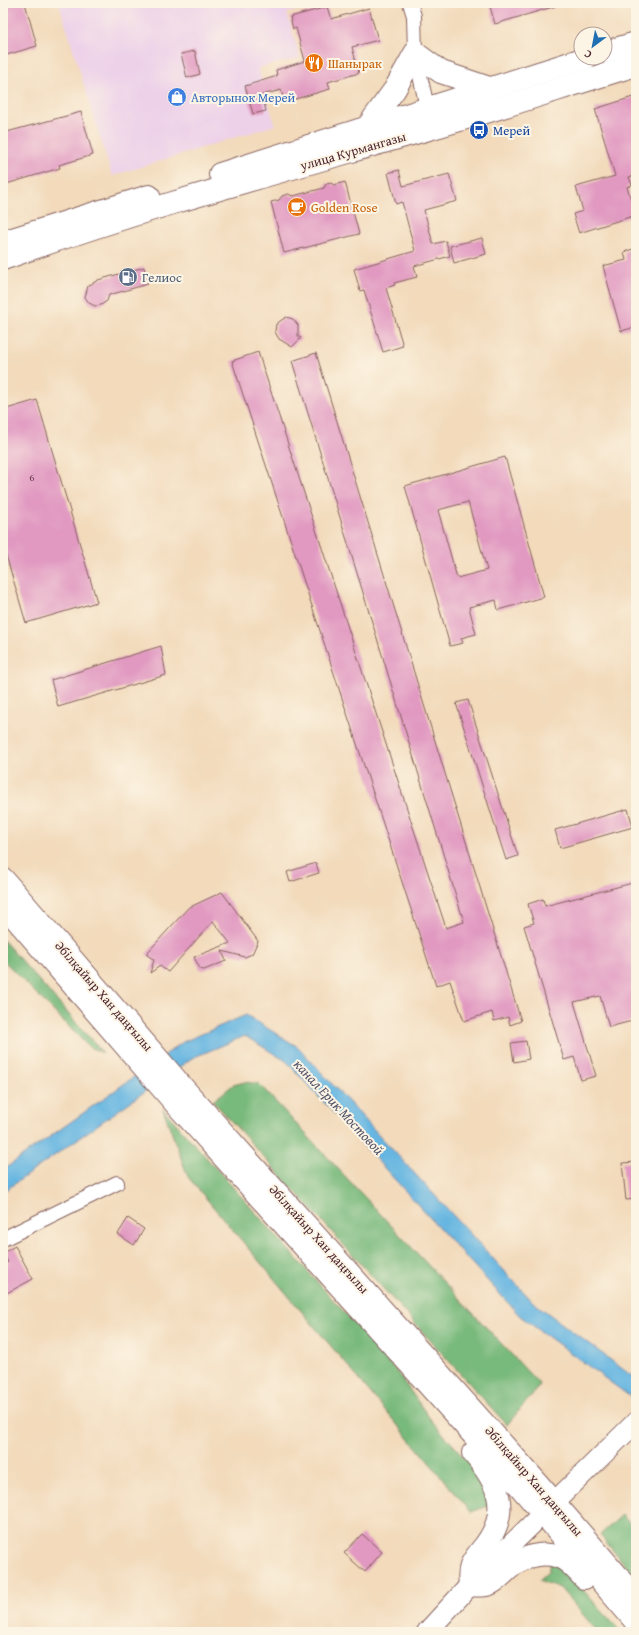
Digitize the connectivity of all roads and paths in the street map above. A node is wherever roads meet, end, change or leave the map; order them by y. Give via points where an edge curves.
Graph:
1 (410, 3) edge
2 (636, 43) edge
3 (613, 50) edge
4 (415, 53) junction
5 (573, 62) edge
6 (636, 65) edge
7 (489, 88) junction
8 (427, 107) junction
9 (368, 126) junction
10 (432, 129) junction
11 (298, 158) junction
12 (59, 231) junction
13 (3, 242) edge
14 (3, 259) edge
15 (3, 879) edge
16 (3, 904) edge
17 (130, 1039) junction
18 (180, 1096) junction
19 (117, 1183) dead end
20 (3, 1239) edge
21 (435, 1393) junction
22 (636, 1422) edge
23 (548, 1509) junction
24 (470, 1585) junction
25 (636, 1597) edge
26 (636, 1622) edge
27 (636, 1629) edge
28 (427, 1632) edge

1 - 4 street via 414,16
2 - 3 main road
4 - 7 main road via 441,72
4 - 8 street
4 - 9 main road via 395,89
5 - 7 main road, улица Курмангазы
6 - 10 main road, улица Курмангазы
7 - 8 main road, улица Курмангазы
8 - 9 main road, улица Курмангазы
8 - 10 street
9 - 11 main road, улица Курмангазы
10 - 11 main road, улица Курмангазы
11 - 12 main road, улица Курмангазы
12 - 13 main road, улица Курмангазы
12 - 14 main road, улица Курмангазы
15 - 17 main road, Әбілқайыр Хан даңғылы
16 - 17 main road, Әбілқайыр Хан даңғылы
17 - 18 main road, Әбілқайыр Хан даңғылы
18 - 21 main road, Әбілқайыр Хан даңғылы
18 - 23 main road, Әбілқайыр Хан даңғылы
19 - 20 street
21 - 23 main road, Әбілқайыр Хан даңғылы via 522,1489
21 - 24 main road via 457,1436 485,1467 497,1488 501,1506 497,1528 472,1560 468,1574
22 - 23 street
23 - 24 street
23 - 25 main road, Әбілқайыр Хан даңғылы
23 - 26 main road, Әбілқайыр Хан даңғылы
24 - 27 main road via 483,1587 495,1583 512,1566 532,1555 547,1555 568,1562 616,1614
24 - 28 street

